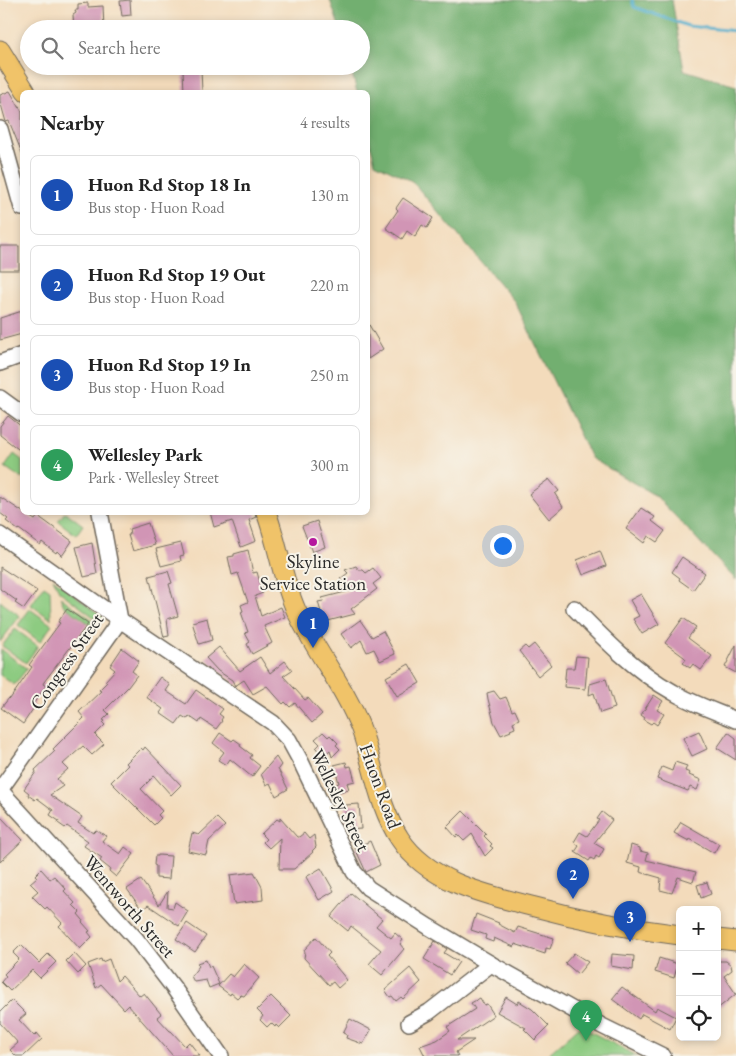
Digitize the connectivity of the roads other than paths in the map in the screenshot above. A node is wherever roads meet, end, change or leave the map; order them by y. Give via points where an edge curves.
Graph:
1 (0, 50) edge
2 (25, 90) edge
3 (0, 129) edge
4 (20, 201) edge
5 (20, 356) edge
6 (0, 363) edge
7 (0, 398) edge
8 (20, 413) edge
9 (101, 515) edge
10 (267, 515) edge
11 (0, 535) edge
12 (574, 608) dead end
13 (120, 620) junction
14 (736, 720) edge
15 (0, 790) edge
16 (676, 935) edge
17 (721, 939) edge
18 (736, 940) edge
19 (491, 964) junction
20 (409, 1024) dead end
21 (221, 1056) edge
22 (662, 1056) edge

1 - 2 main road
3 - 4 street
5 - 6 street
7 - 8 street
9 - 13 street, Congress Street
10 - 16 main road, Huon Road via 296,609 352,711 388,816 409,851 429,868 454,882 505,899 578,918
11 - 13 street, Wellesley Street
12 - 14 street via 650,678 680,696
13 - 15 street, Congress Street
13 - 19 street, Wellesley Street via 273,724 289,740 354,872 368,888
15 - 21 street, Wentworth Street via 136,939
17 - 18 main road
19 - 20 street
19 - 22 street, Wellesley Street

